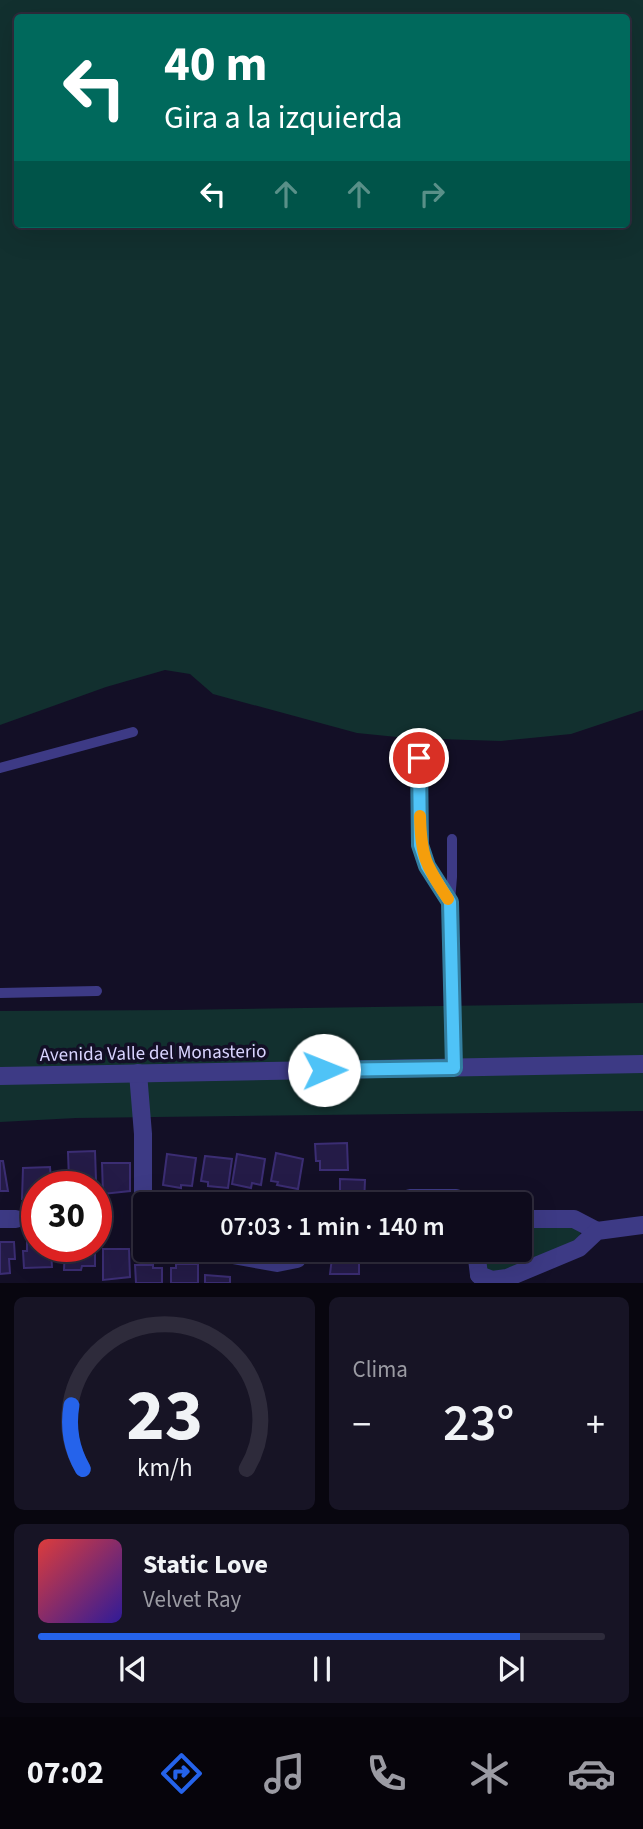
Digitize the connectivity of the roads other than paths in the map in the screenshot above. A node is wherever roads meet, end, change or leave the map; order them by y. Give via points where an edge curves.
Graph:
1 (133, 732) dead end
2 (419, 758) dead end
3 (0, 768) edge
4 (452, 839) dead end
5 (450, 902) junction
6 (97, 991) dead end
7 (0, 993) edge
8 (643, 1064) edge
9 (454, 1068) junction
10 (138, 1073) junction
11 (0, 1076) edge
12 (144, 1192) edge
13 (532, 1219) edge
14 (643, 1225) edge
15 (597, 1231) junction
16 (473, 1279) edge

1 - 3 lane
2 - 5 lane via 420,845 427,866
4 - 5 lane
5 - 9 lane
6 - 7 lane
8 - 9 street, Avenida Valle del Monasterio
9 - 10 street, Avenida Valle del Monasterio
10 - 11 street, Avenida Valle del Monasterio
10 - 12 street
13 - 15 street via 575,1219
14 - 15 street
15 - 16 street via 579,1248 507,1278

